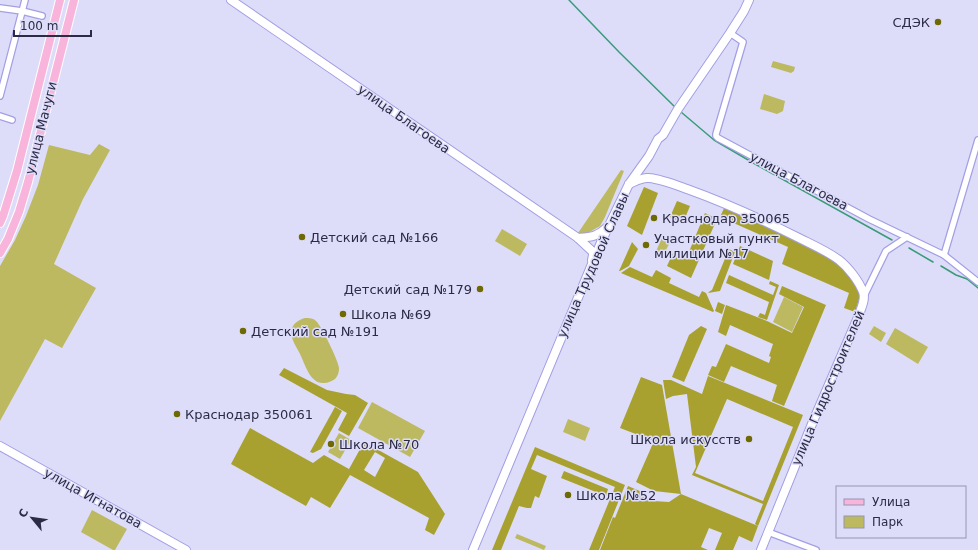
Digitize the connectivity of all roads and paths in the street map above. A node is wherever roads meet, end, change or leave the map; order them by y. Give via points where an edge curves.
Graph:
1 (25, 0) edge
2 (60, 0) edge
3 (74, 0) edge
4 (231, 0) edge
5 (749, 0) edge
6 (0, 8) edge
7 (22, 11) junction
8 (42, 16) dead end
9 (730, 33) junction
10 (0, 96) edge
11 (0, 116) edge
12 (12, 120) dead end
13 (978, 140) edge
14 (629, 184) junction
15 (1, 218) edge
16 (610, 222) junction
17 (578, 238) junction
18 (906, 238) junction
19 (0, 254) edge
20 (944, 256) junction
21 (591, 267) junction
22 (978, 282) edge
23 (864, 296) junction
24 (0, 446) edge
25 (768, 532) junction
26 (186, 550) edge
27 (473, 550) edge
28 (761, 550) edge
29 (816, 550) edge

1 - 7 street
2 - 15 main road, улица Мачуги via 17,171
3 - 19 main road, улица Мачуги via 24,197
4 - 17 street, улица Благоева
5 - 9 street, улица Трудовой Славы
6 - 7 street
7 - 8 street
7 - 10 street
9 - 14 street, улица Трудовой Славы
9 - 18 street, улица Благоева via 743,42 716,136
11 - 12 street
13 - 20 street
14 - 16 street, улица Трудовой Славы
14 - 23 street via 643,178 664,182 710,197 776,226 839,260 861,287
16 - 17 street via 599,234
16 - 21 street, улица Трудовой Славы
17 - 21 street, улица Благоева via 593,252
18 - 20 street, улица Благоева
18 - 23 street, улица Гидростроителей via 886,251
20 - 22 street, улица Благоева
21 - 27 street, улица Трудовой Славы
23 - 25 street, улица Гидростроителей via 859,315
24 - 26 street, улица Игнатова
25 - 28 street, улица Гидростроителей
25 - 29 street

